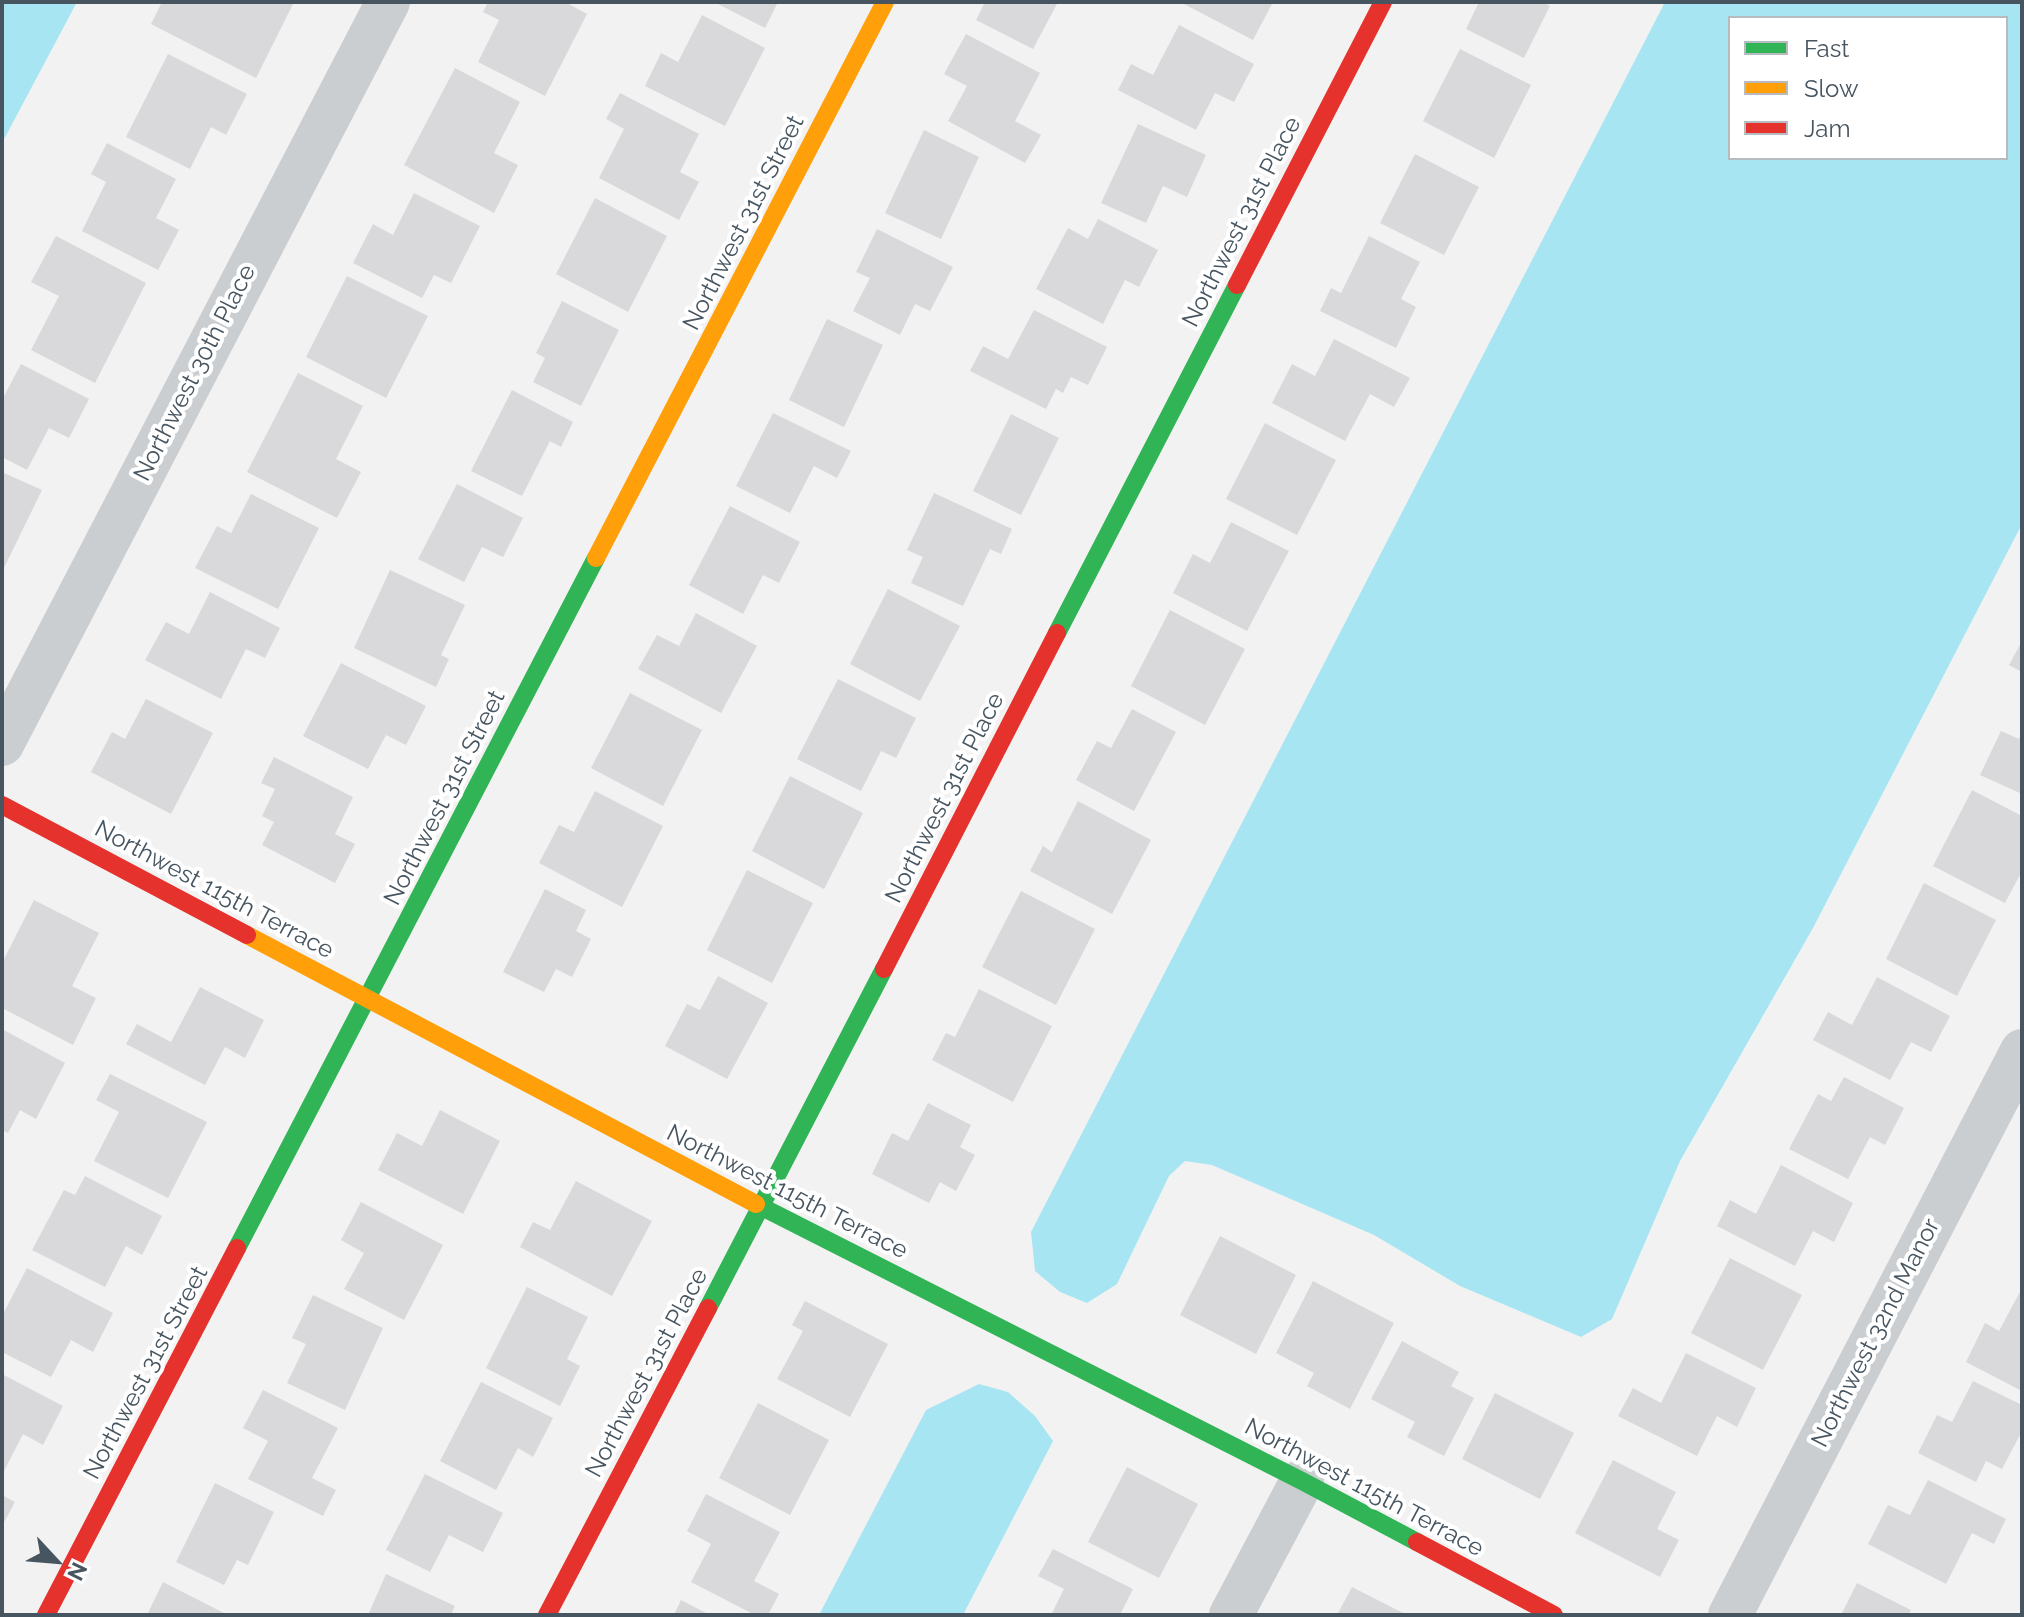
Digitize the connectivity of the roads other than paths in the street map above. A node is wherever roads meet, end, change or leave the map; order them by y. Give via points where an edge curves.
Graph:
1 (388, 2) edge
2 (885, 2) edge
3 (1383, 2) edge
4 (2, 744) edge
5 (2, 805) edge
6 (368, 999) junction
7 (2022, 1051) edge
8 (761, 1207) junction
9 (1302, 1481) junction
10 (46, 1615) edge
11 (547, 1615) edge
12 (1231, 1615) edge
13 (1554, 1615) edge
14 (1730, 1615) edge

1 - 4 street, Northwest 30th Place
2 - 6 street, Northwest 31st Street
3 - 8 street, Northwest 31st Place
5 - 6 street, Northwest 115th Terrace
6 - 8 street, Northwest 115th Terrace
6 - 10 street, Northwest 31st Street
7 - 14 street, Northwest 32nd Manor
8 - 9 street, Northwest 115th Terrace
8 - 11 street, Northwest 31st Place
9 - 12 street
9 - 13 street, Northwest 115th Terrace

